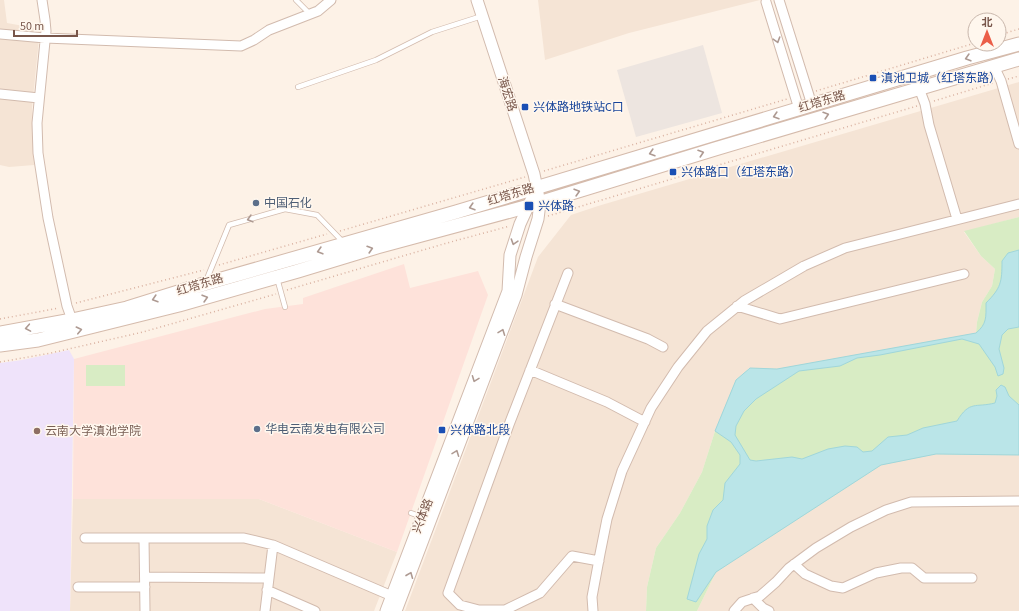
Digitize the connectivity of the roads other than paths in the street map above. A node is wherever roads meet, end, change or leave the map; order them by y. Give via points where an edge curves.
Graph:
1 (42, 0) edge
2 (296, 0) edge
3 (331, 0) edge
4 (476, 0) edge
5 (779, 0) edge
6 (769, 1) edge
7 (310, 14) junction
8 (482, 16) junction
9 (0, 34) edge
10 (45, 38) junction
11 (1019, 44) edge
12 (1019, 59) edge
13 (994, 66) junction
14 (298, 88) dead end
15 (919, 88) junction
16 (0, 94) edge
17 (39, 98) junction
18 (804, 101) junction
19 (1019, 144) edge
20 (536, 188) junction
21 (534, 204) junction
22 (1019, 204) edge
23 (957, 219) junction
24 (345, 244) junction
25 (568, 273) dead end
26 (964, 274) dead end
27 (277, 277) junction
28 (204, 284) junction
29 (556, 304) junction
30 (737, 306) junction
31 (286, 307) dead end
32 (72, 320) junction
33 (0, 333) edge
34 (0, 345) edge
35 (663, 347) dead end
36 (530, 370) junction
37 (645, 422) junction
38 (1019, 501) edge
39 (411, 513) dead end
40 (427, 518) junction
41 (85, 538) dead end
42 (144, 538) junction
43 (273, 545) junction
44 (598, 561) junction
45 (794, 564) junction
46 (269, 578) junction
47 (972, 578) dead end
48 (145, 582) junction
49 (78, 587) dead end
50 (268, 590) junction
51 (392, 596) junction
52 (753, 598) junction
53 (145, 611) edge
54 (265, 611) edge
55 (315, 611) edge
56 (386, 611) edge
57 (396, 611) edge
58 (593, 611) edge
59 (734, 611) edge
60 (769, 611) edge

1 - 10 street
2 - 7 lane
3 - 7 street
4 - 8 street, 海宏路
5 - 18 street
6 -> 18 street
7 - 10 street via 269,30 241,46
8 - 14 lane via 432,32 376,60
8 - 20 street, 海宏路 via 534,174
9 - 10 street
10 - 17 street
11 -> 18 main road, 红塔东路
12 - 13 main road, 红塔东路
13 - 15 main road, 红塔东路
13 - 19 street via 1001,81
21 -> 15 main road, 红塔东路
15 - 23 street
16 - 17 street
17 - 32 street via 38,153 48,218
18 -> 20 main road, 红塔东路
20 - 21 street, 兴体路
20 -> 24 main road, 红塔东路
27 -> 21 main road, 红塔东路
21 -> 40 street, 兴体路 via 520,224 510,255 508,291
40 -> 21 street, 兴体路 via 516,294 538,219
22 - 23 street
23 - 30 street via 845,248 804,266
24 -> 28 main road, 红塔东路
24 -> 28 lane via 317,215 285,209 229,225
25 - 29 street
26 - 30 street via 780,319
27 - 31 lane
34 -> 27 main road, 红塔东路 via 38,340 100,325
28 -> 32 main road, 红塔东路 via 127,308
29 - 35 street
29 - 36 street
30 - 37 street via 707,331 678,367 651,408
32 -> 33 main road, 红塔东路
36 - 37 street via 607,402
36 - 44 street via 448,593 460,605 479,610 505,610 540,593 572,556
37 - 44 street via 622,471 607,519
38 - 45 street via 911,502 886,510 851,527
39 - 40 lane
40 - 51 street, 兴体路
57 -> 40 street, 兴体路
41 - 42 street
42 - 43 street via 244,538
42 - 48 street
43 - 46 street
43 - 51 street
44 - 58 street via 592,597
45 - 47 street via 805,574 831,586 843,588 876,572 901,568 912,568 924,578
45 - 52 street via 760,596
46 - 48 street
46 - 50 street
48 - 49 street
48 - 53 street
50 - 54 street
50 - 55 street
51 - 56 street, 兴体路
52 - 59 street via 742,602
52 - 60 street

